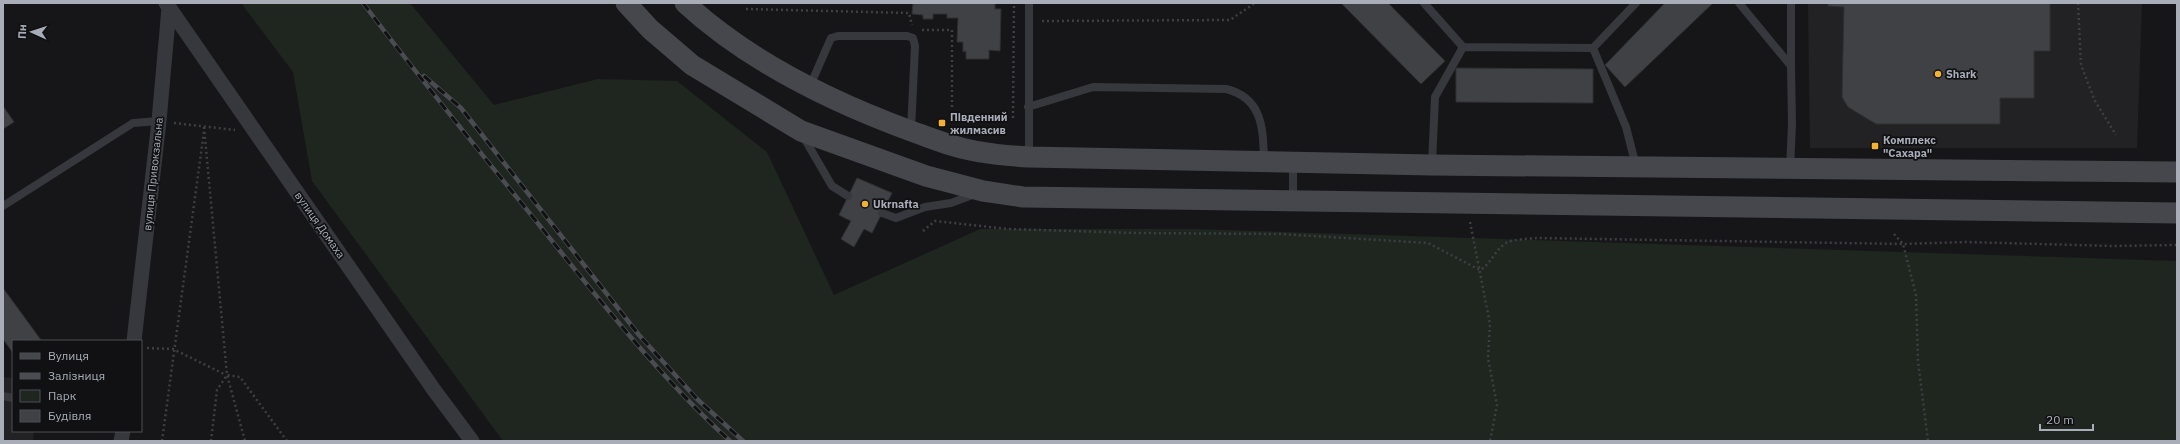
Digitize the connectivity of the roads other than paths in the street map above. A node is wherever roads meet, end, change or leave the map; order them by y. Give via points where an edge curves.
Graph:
1 (626, 3) edge
2 (685, 3) edge
3 (1029, 3) edge
4 (1424, 3) edge
5 (1636, 3) edge
6 (1739, 3) edge
7 (1791, 3) edge
8 (168, 5) edge
9 (1463, 47) junction
10 (1593, 48) junction
11 (1790, 66) junction
12 (810, 86) junction
13 (1028, 107) junction
14 (159, 120) junction
15 (911, 131) junction
16 (801, 132) junction
17 (1029, 157) junction
18 (1264, 160) junction
19 (1293, 162) junction
20 (1432, 165) junction
21 (1636, 167) junction
22 (1790, 168) junction
23 (2177, 172) edge
24 (983, 191) junction
25 (848, 196) dead end
26 (1293, 199) junction
27 (3, 206) edge
28 (2177, 212) edge
29 (882, 213) dead end
30 (134, 340) edge
31 (471, 440) edge

1 - 16 street via 650,29 692,65
2 - 12 street via 777,69
3 - 13 lane
4 - 9 lane
5 - 10 lane
6 - 11 lane
7 - 11 lane
8 - 14 street, вулиця Привокзальна
8 - 31 street, вулиця Домаха
9 - 10 lane
9 - 20 lane via 1436,97
10 - 21 lane via 1626,127
11 - 22 lane
12 - 15 street via 874,117
12 - 15 lane via 831,38 913,38 915,46
13 - 17 lane
13 - 18 lane via 1093,87 1236,91 1253,105 1260,117
14 - 27 lane via 133,123
14 - 30 street, вулиця Привокзальна
15 - 17 street via 980,152
16 - 24 street via 926,176
16 - 25 lane via 832,186
17 - 18 street
18 - 19 street
19 - 20 street
19 - 26 lane
20 - 21 street
21 - 22 street
22 - 23 street
24 - 26 street via 1023,197
24 - 29 lane via 896,218
26 - 28 street

